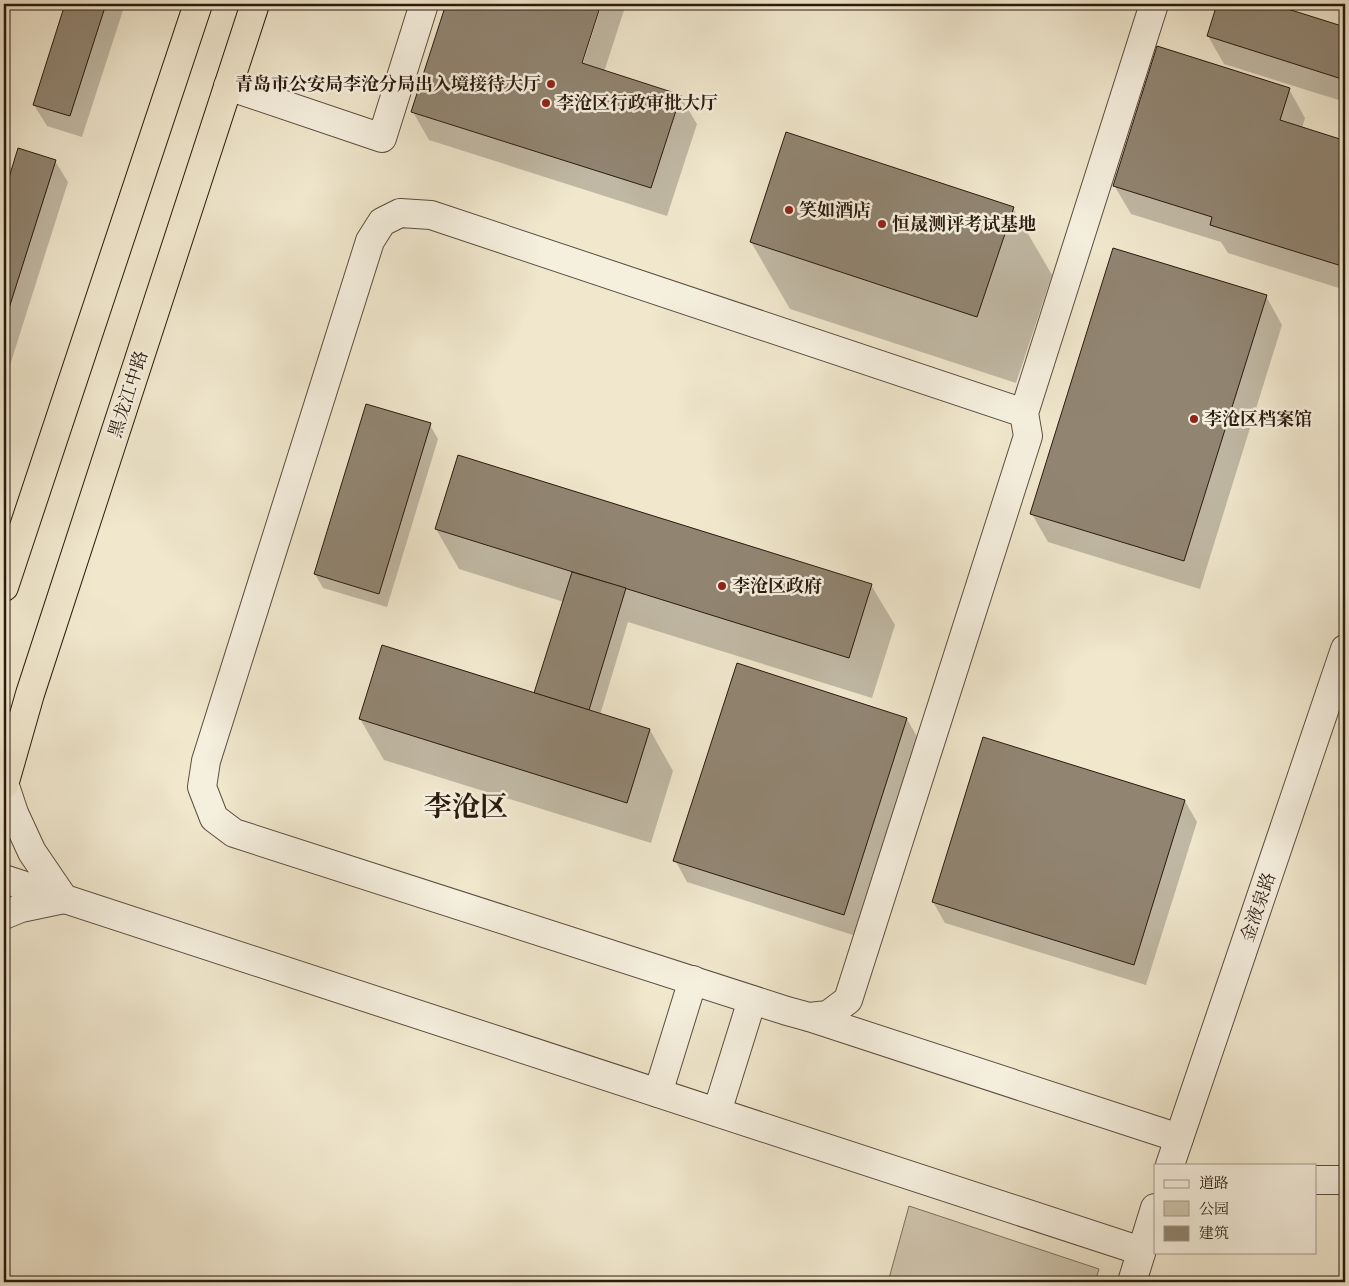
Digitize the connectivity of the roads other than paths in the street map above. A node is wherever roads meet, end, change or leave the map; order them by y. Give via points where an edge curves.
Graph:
1 (198, 4) edge
2 (255, 4) edge
3 (424, 4) edge
4 (1154, 4) edge
5 (228, 86) junction
6 (1024, 413) junction
7 (4, 587) edge
8 (1345, 649) edge
9 (4, 784) edge
10 (4, 879) edge
11 (64, 899) junction
12 (4, 915) edge
13 (693, 980) junction
14 (752, 1000) junction
15 (808, 1017) junction
16 (658, 1093) junction
17 (717, 1112) junction
18 (1179, 1138) junction
19 (1170, 1164) edge
20 (1316, 1180) edge
21 (1345, 1180) edge
22 (1154, 1211) edge
23 (1141, 1250) junction
24 (1132, 1282) edge

1 - 7 highway
2 - 5 highway, 黑龙江中路
3 - 5 street via 382,138
4 - 6 street
5 - 9 highway, 黑龙江中路 via 30,694
6 - 13 street via 431,215 400,213 382,222 370,240 206,761 202,787 214,818 234,833
6 - 15 street via 1028,436 848,1000 828,1015
8 - 18 street, 金液泉路
9 - 11 street via 32,852
10 - 11 street
11 - 12 street
11 - 16 street
13 - 14 street
13 - 16 street
14 - 15 street
14 - 17 street
15 - 18 street
16 - 17 street
17 - 23 street
18 - 19 street, 金液泉路
20 - 21 street
22 - 23 street
23 - 24 street

